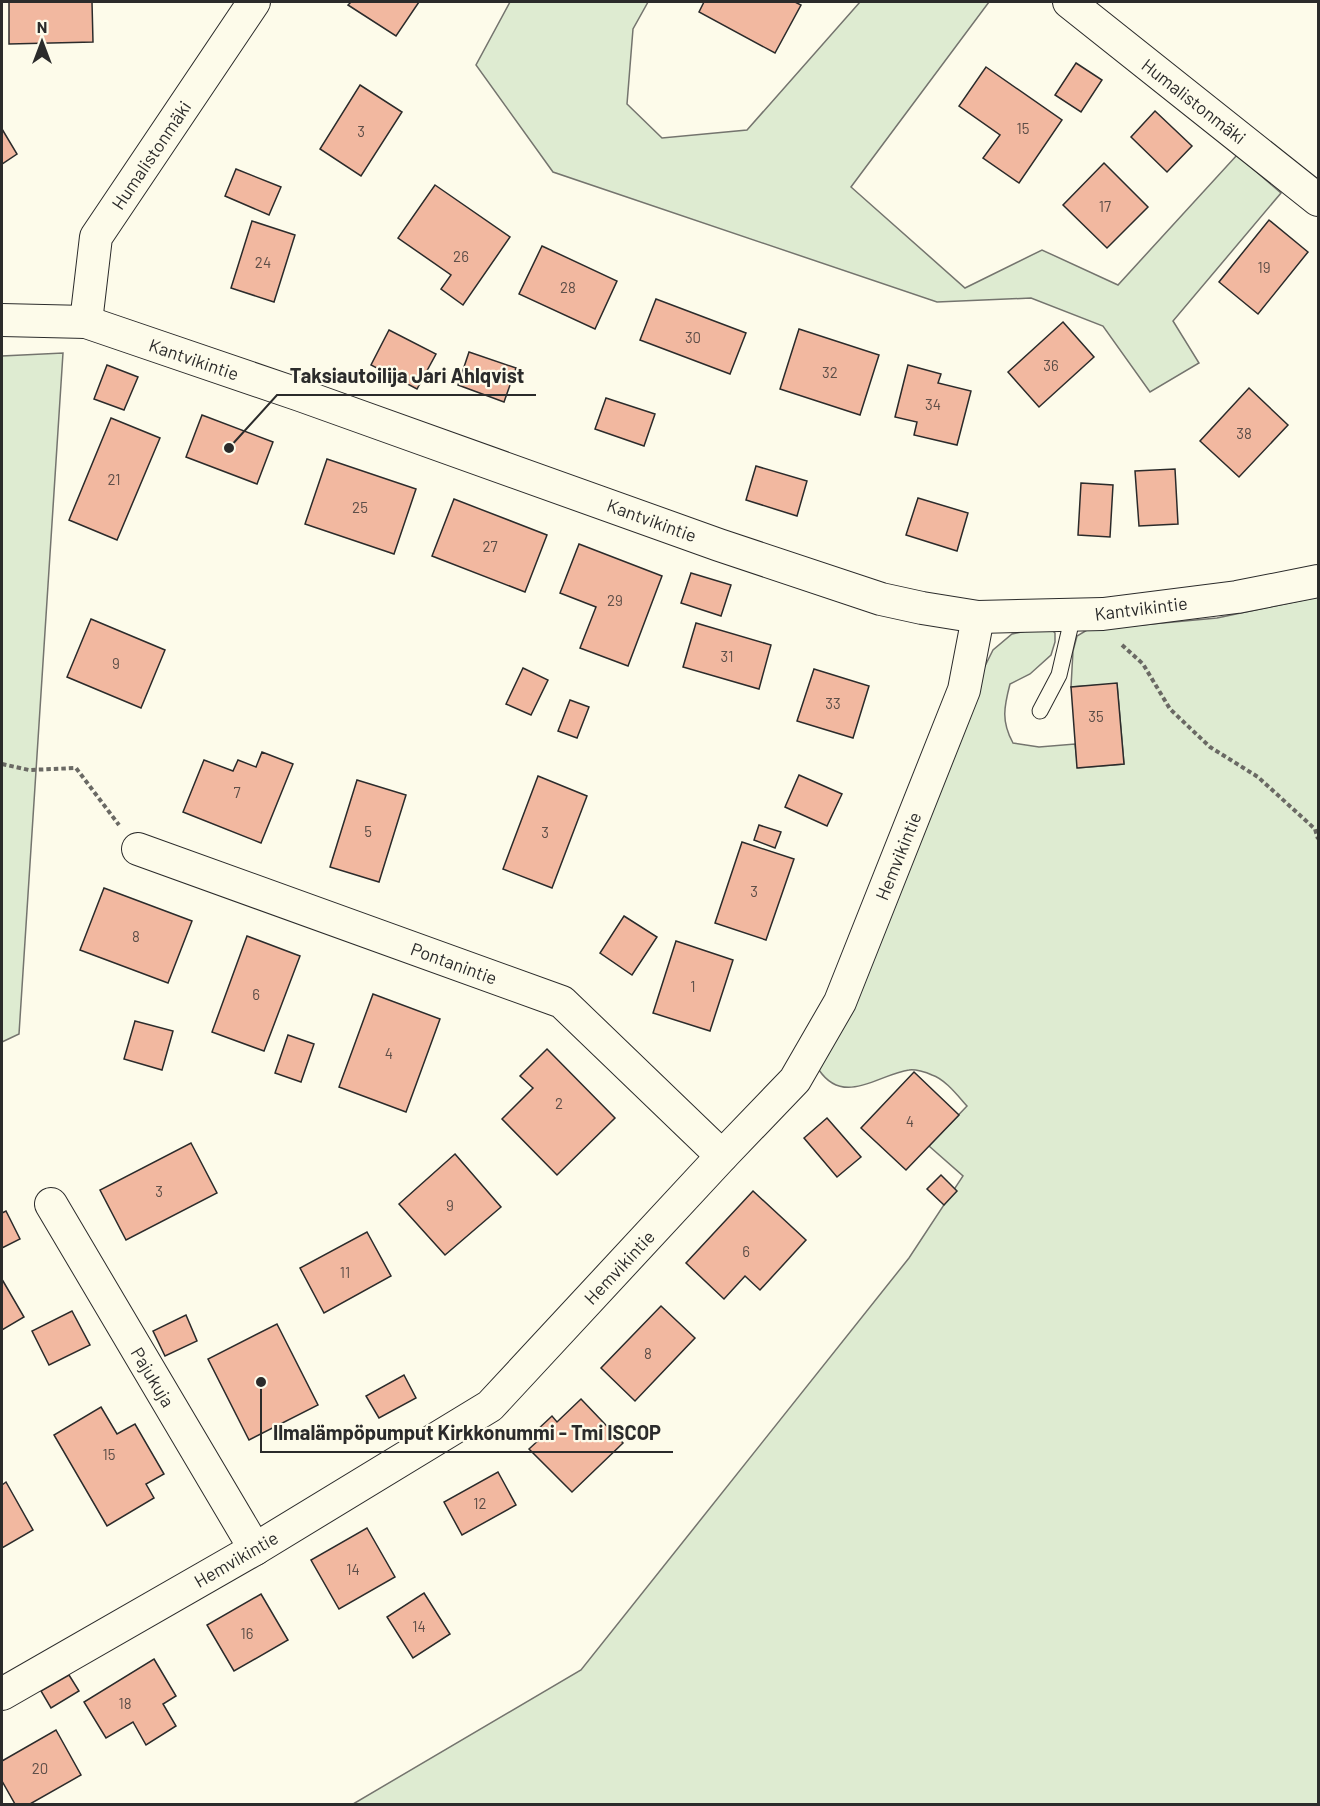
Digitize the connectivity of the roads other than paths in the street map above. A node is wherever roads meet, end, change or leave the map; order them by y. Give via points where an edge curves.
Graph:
1 (254, 2) edge
2 (1069, 2) edge
3 (1318, 200) edge
4 (2, 320) edge
5 (86, 322) junction
6 (1318, 581) edge
7 (1088, 615) junction
8 (978, 618) junction
9 (1040, 711) dead end
10 (138, 849) road end
11 (722, 1156) junction
12 (51, 1204) dead end
13 (255, 1550) junction
14 (2, 1694) edge

1 - 5 street, Humalistonmäki via 96,237
2 - 3 street, Humalistonmäki
4 - 5 street, Kantvikintie
5 - 8 street, Kantvikintie via 874,597
6 - 7 street, Kantvikintie via 1238,597
7 - 8 street, Kantvikintie
7 - 9 lane
8 - 11 street, Hemvikintie via 964,690 840,1002 795,1080
10 - 11 street, Pontanintie via 562,1002
11 - 13 street, Hemvikintie via 490,1406
12 - 13 street, Pajukuja
13 - 14 street, Hemvikintie

